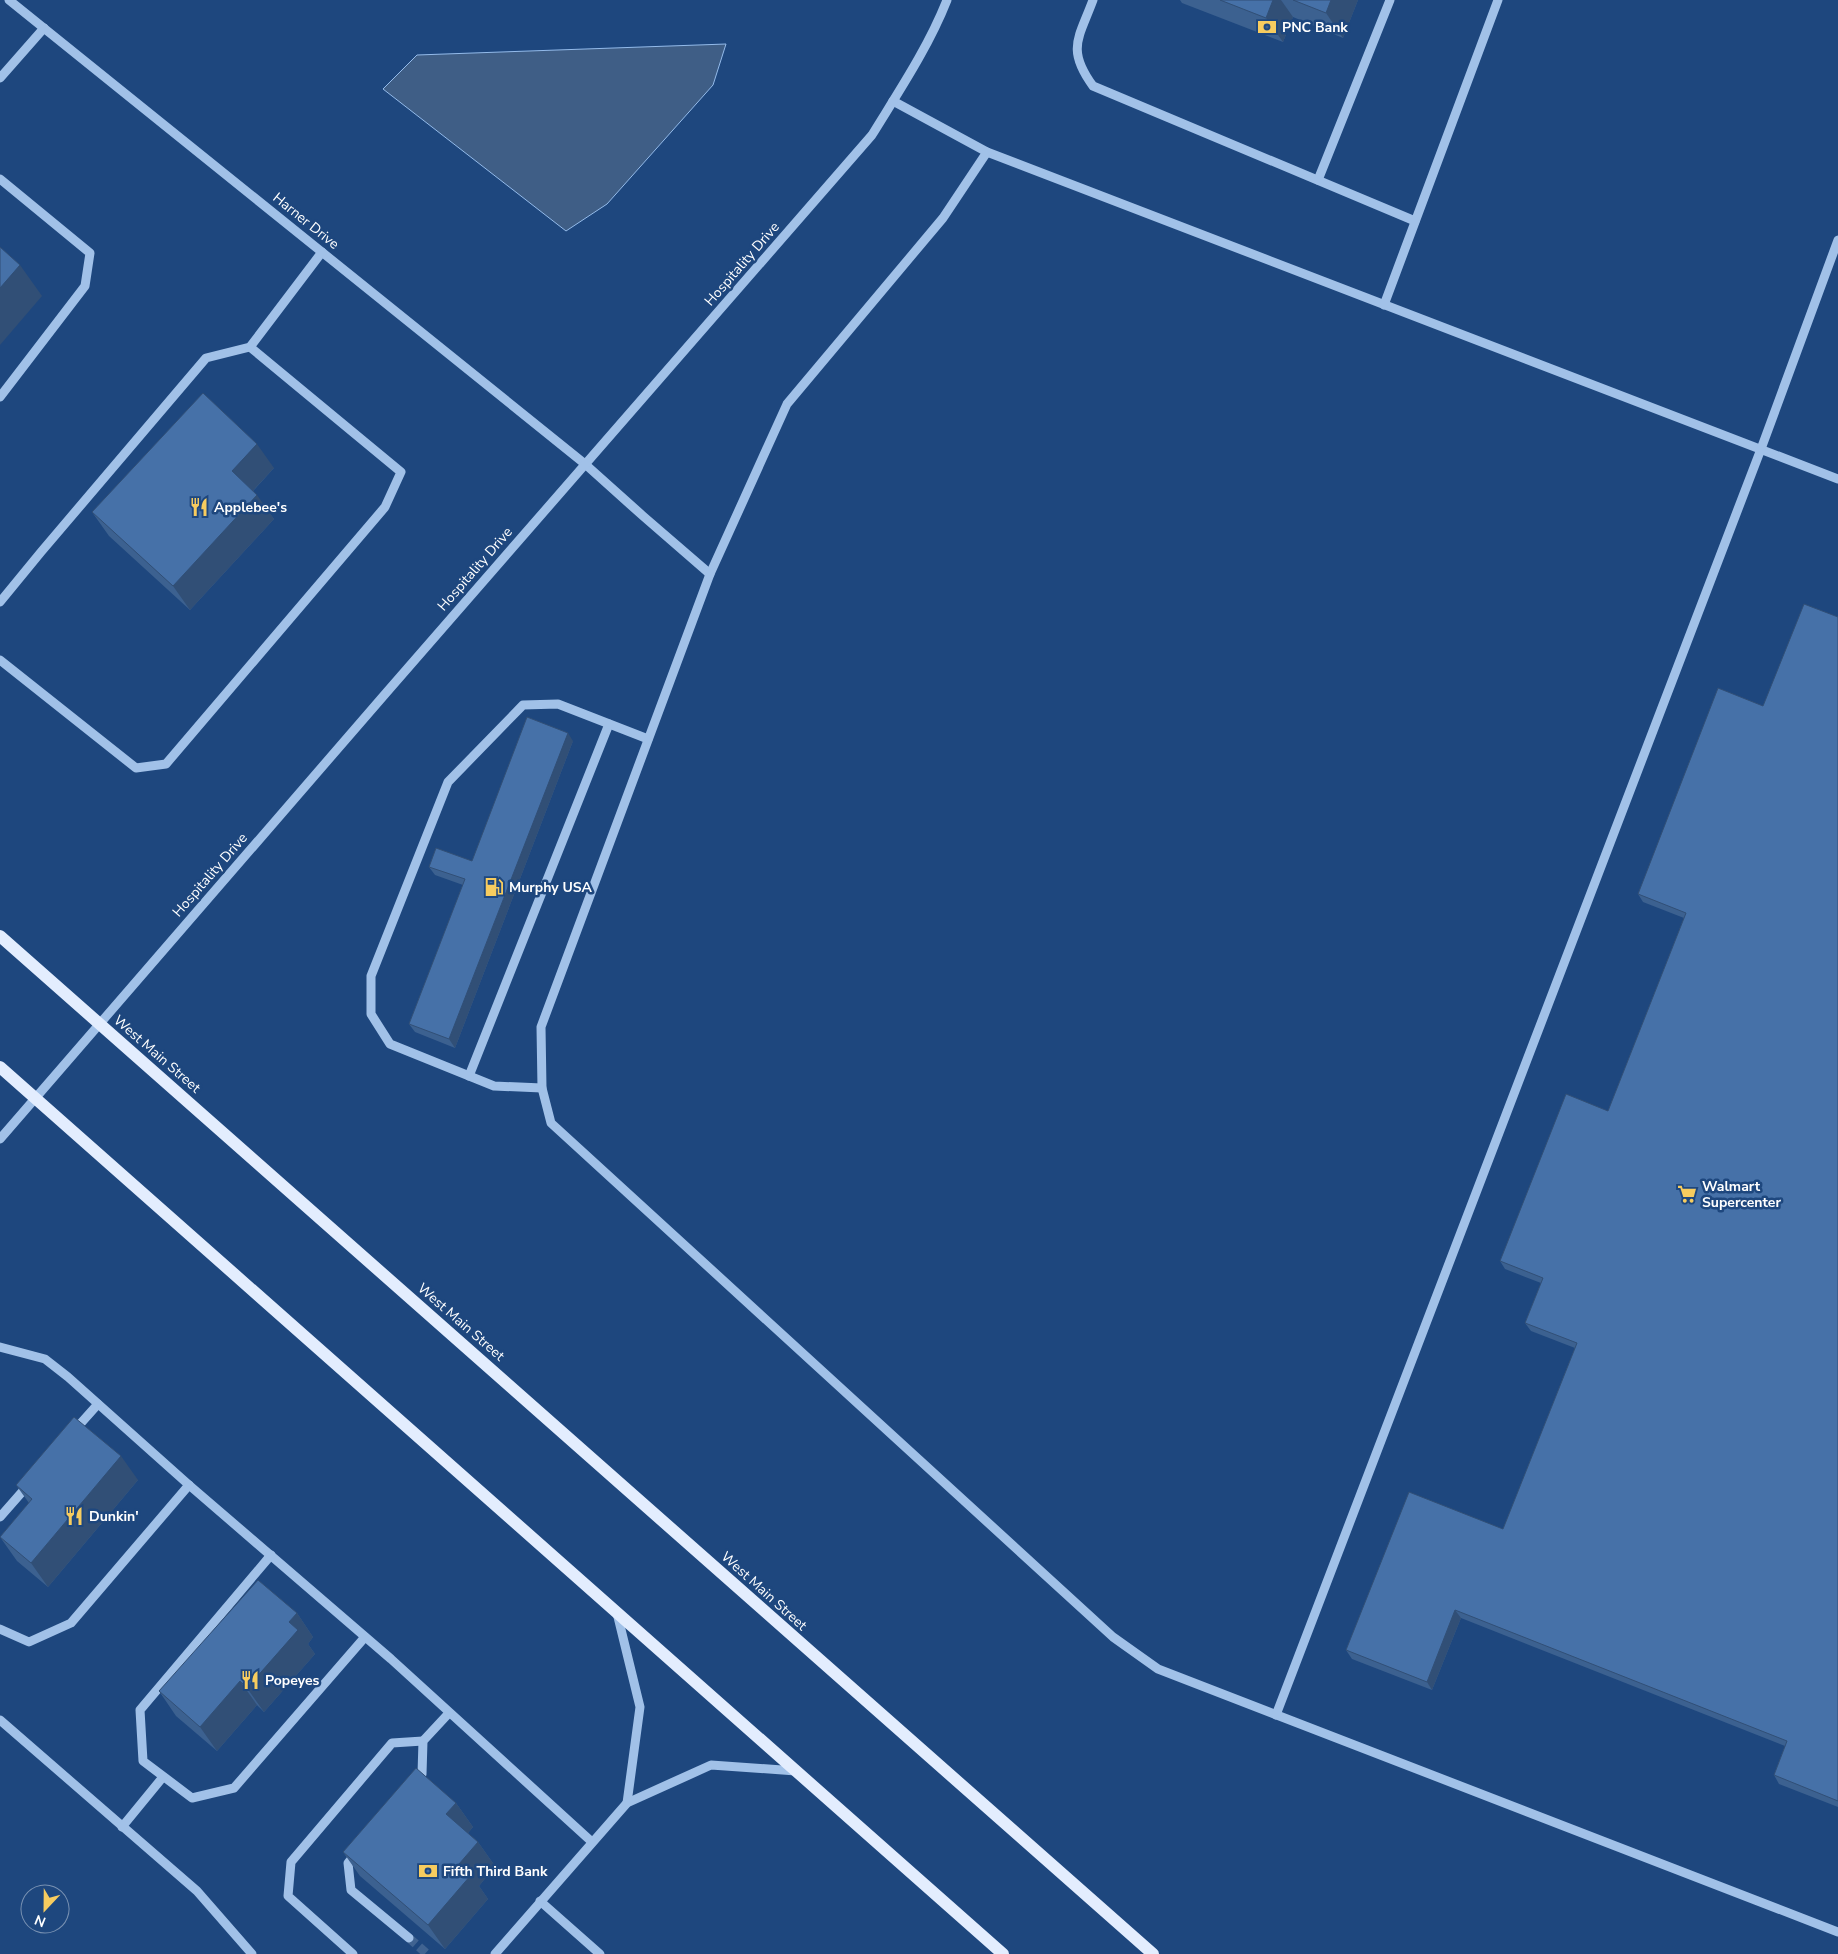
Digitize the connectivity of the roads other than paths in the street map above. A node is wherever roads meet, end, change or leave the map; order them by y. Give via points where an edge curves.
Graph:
1 (9, 0) edge
2 (947, 0) edge
3 (1093, 0) edge
4 (1390, 0) edge
5 (1498, 0) edge
6 (44, 28) junction
7 (0, 78) edge
8 (893, 102) junction
9 (987, 152) junction
10 (0, 179) edge
11 (1318, 180) junction
12 (1415, 221) junction
13 (1838, 240) edge
14 (322, 252) junction
15 (1384, 305) junction
16 (250, 347) junction
17 (0, 397) edge
18 (1761, 450) junction
19 (585, 464) junction
20 (1838, 479) edge
21 (710, 574) junction
22 (0, 602) edge
23 (0, 660) edge
24 (609, 724) junction
25 (648, 739) junction
26 (0, 936) edge
27 (100, 1024) junction
28 (0, 1067) edge
29 (469, 1076) junction
30 (542, 1088) junction
31 (34, 1098) junction
32 (0, 1139) edge
33 (0, 1348) edge
34 (98, 1404) junction
35 (65, 1442) edge
36 (33, 1479) edge
37 (189, 1485) junction
38 (0, 1517) edge
39 (270, 1555) junction
40 (617, 1613) junction
41 (0, 1629) edge
42 (364, 1637) junction
43 (449, 1712) junction
44 (1276, 1715) junction
45 (0, 1720) edge
46 (424, 1741) junction
47 (796, 1771) junction
48 (164, 1777) junction
49 (410, 1788) edge
50 (627, 1803) junction
51 (122, 1827) junction
52 (592, 1842) junction
53 (361, 1848) edge
54 (540, 1901) junction
55 (1838, 1932) edge
56 (409, 1938) tunnel mouth
57 (252, 1954) edge
58 (353, 1954) edge
59 (495, 1954) edge
60 (600, 1954) edge
61 (1003, 1954) edge
62 (1152, 1954) edge

1 - 6 street, Harner Drive
2 - 8 street, Hospitality Drive
3 - 11 street via 1076,45 1078,61 1093,86
4 - 11 street
5 - 12 street
6 - 7 street
6 - 14 street, Harner Drive
8 - 9 street
8 - 19 street, Hospitality Drive via 872,135
9 - 15 street
9 - 21 street via 943,218 786,404
10 - 17 street via 90,253 85,286
11 - 12 street
12 - 15 street
13 - 18 street
14 - 16 street
14 - 19 street, Harner Drive
15 - 18 street
16 - 22 street via 206,358
16 - 23 street via 401,472 385,508 166,764 136,768
18 - 20 street
18 - 44 street
19 - 21 street, Harner Drive
19 - 27 street, Hospitality Drive
21 - 25 street
24 - 25 street
24 - 29 street
24 - 29 street via 558,704 523,705 448,782 371,976 370,1014 390,1044
25 - 30 street via 541,1027
26 - 27 main road, West Main Street
27 - 31 street, Hospitality Drive
27 - 62 main road, West Main Street
28 - 31 main road
29 - 30 street via 494,1086
30 - 44 street via 551,1124 1113,1637 1158,1669
31 - 32 street, Hospitality Drive
31 - 40 main road
33 - 34 street via 45,1359
34 - 35 street
34 - 37 street
36 - 38 street
37 - 39 street
37 - 41 street via 71,1623 29,1642
39 - 42 street
39 - 48 street via 140,1710 143,1761
40 - 47 main road
40 - 50 street via 640,1707
42 - 43 street
42 - 48 street via 234,1788 192,1798
43 - 46 street
43 - 52 street
44 - 55 street
45 - 51 street
46 - 49 street via 422,1774
46 - 58 street via 392,1743 291,1862 288,1896
47 - 50 street via 711,1765
47 - 61 main road
48 - 51 street
50 - 52 street
51 - 57 street via 197,1891
52 - 54 street
53 - 56 street via 348,1863 351,1890
54 - 59 street
54 - 60 street

